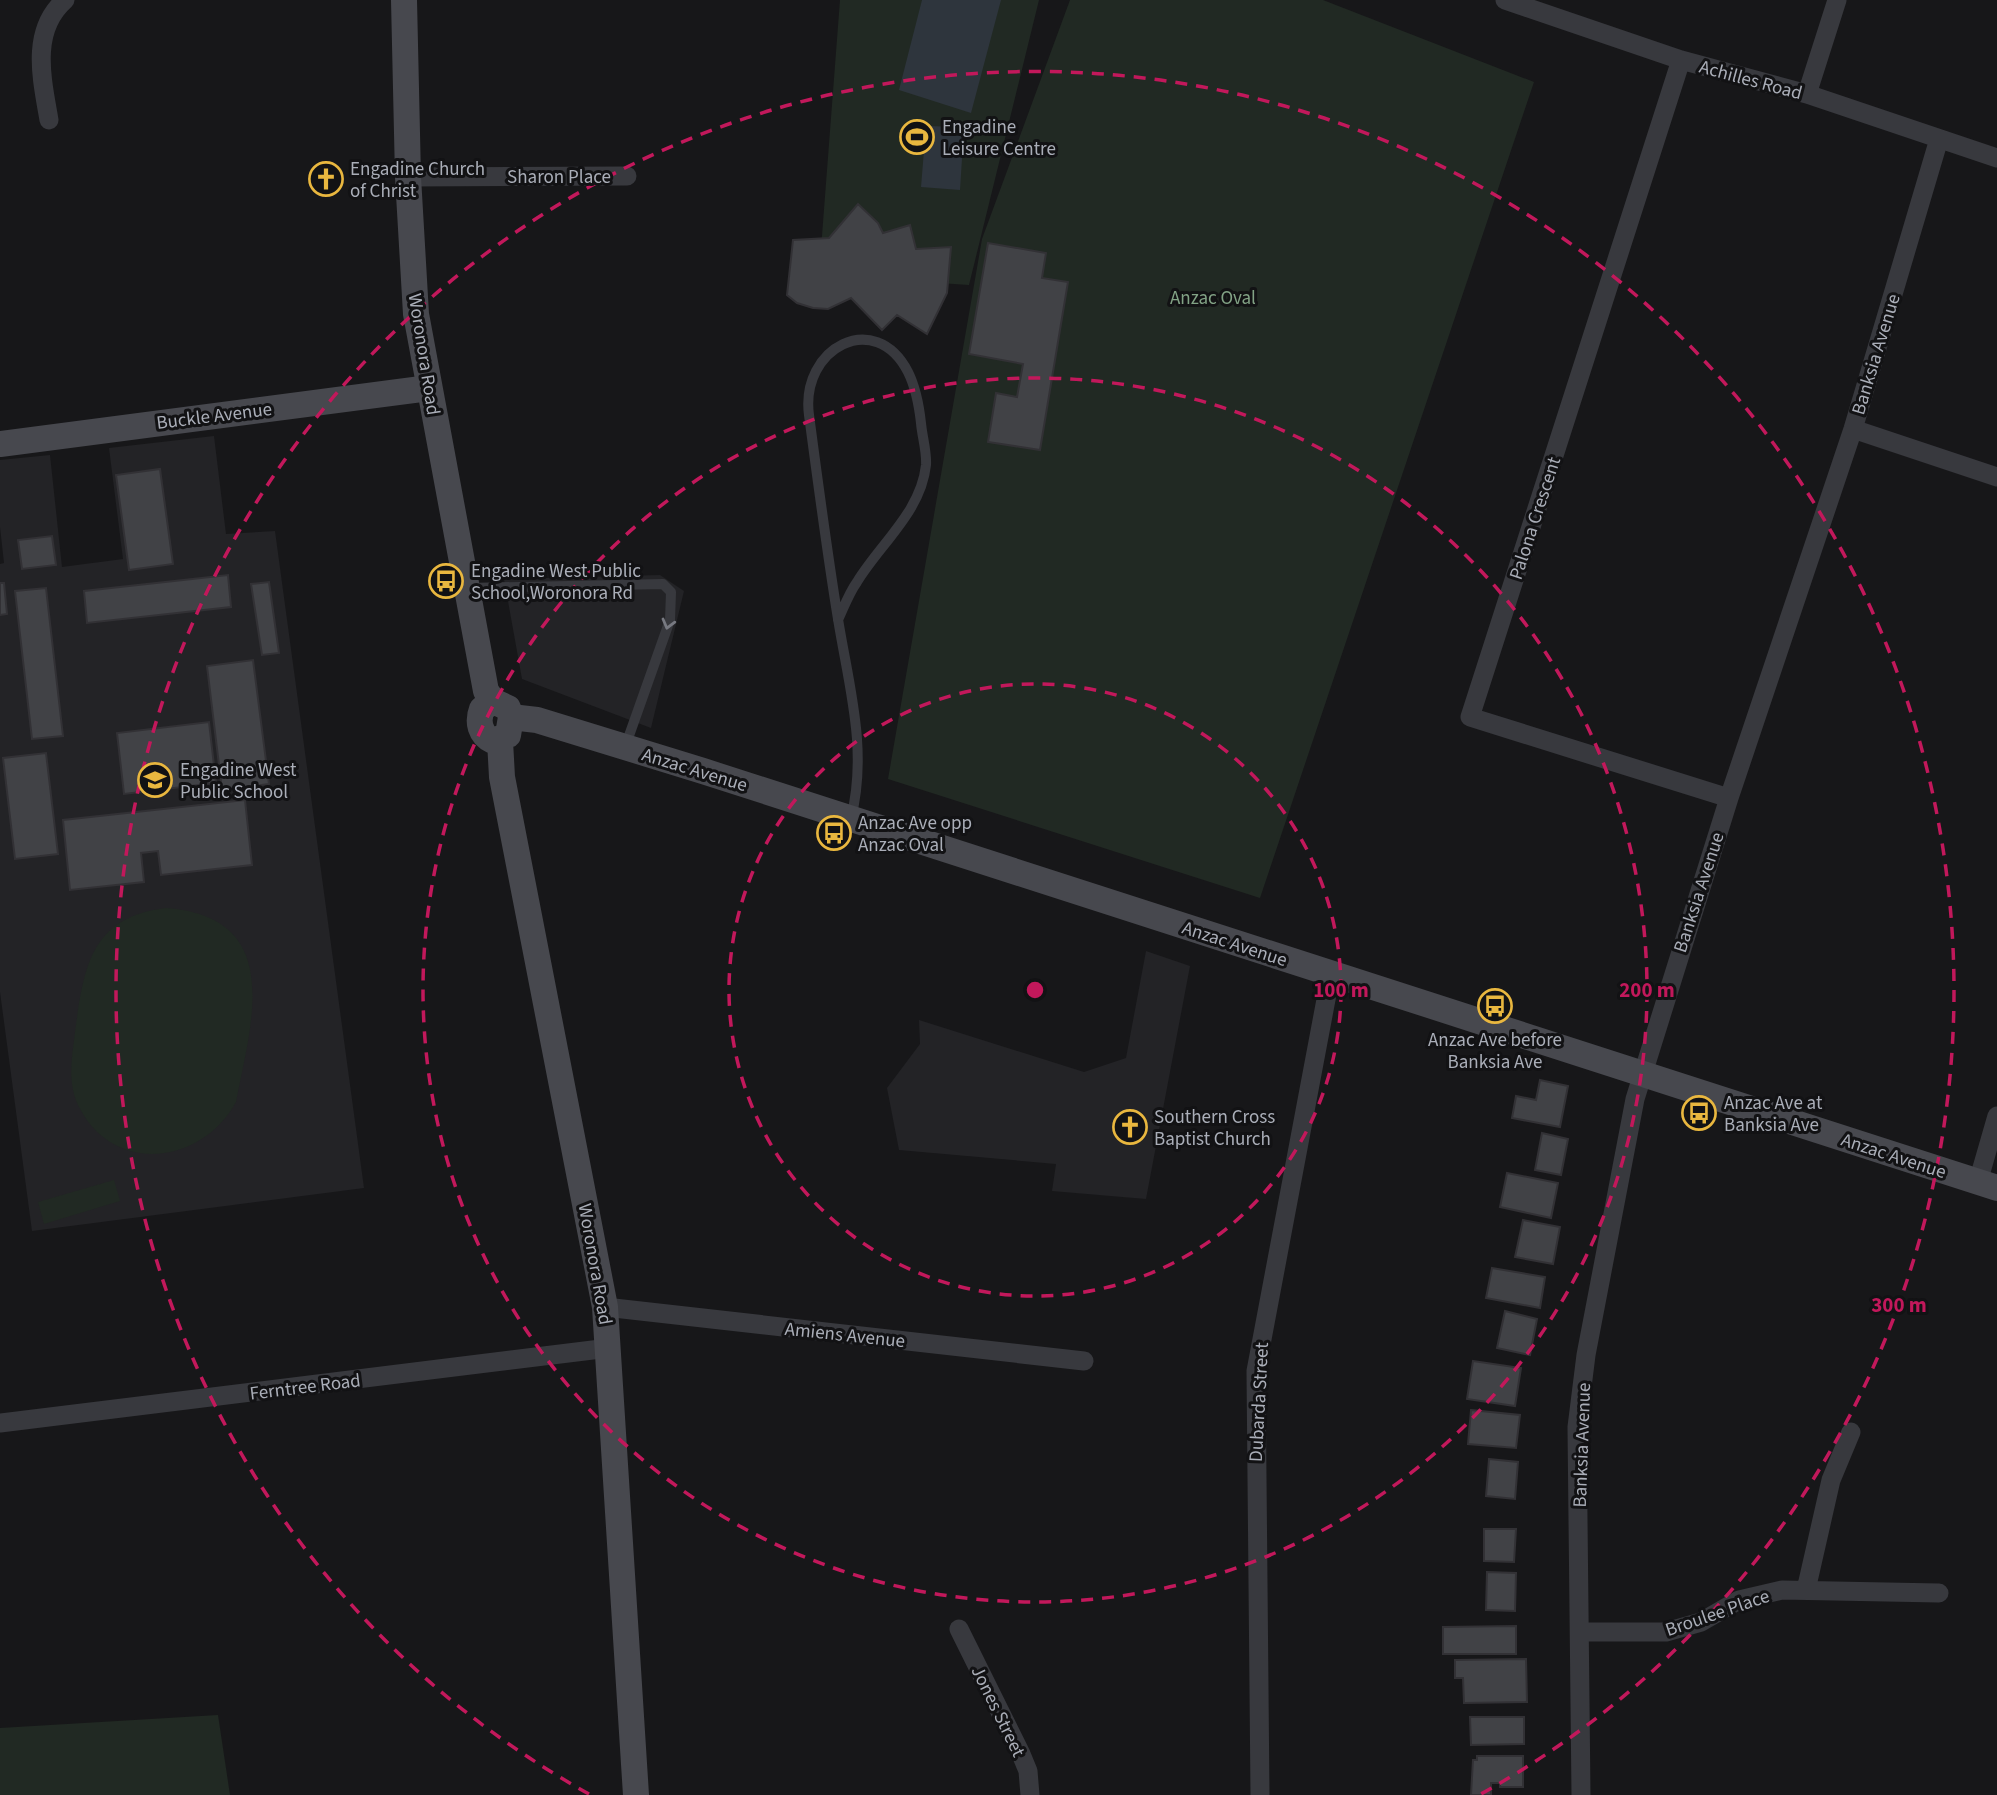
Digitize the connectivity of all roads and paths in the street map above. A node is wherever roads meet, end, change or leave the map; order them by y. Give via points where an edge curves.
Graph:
1 (65, 0) edge
2 (404, 0) edge
3 (1505, 0) edge
4 (1837, 0) edge
5 (1681, 60) junction
6 (1807, 94) junction
7 (49, 120) dead end
8 (1939, 139) junction
9 (1997, 158) edge
10 (627, 176) dead end
11 (408, 177) junction
12 (429, 388) junction
13 (1853, 429) junction
14 (0, 443) edge
15 (1997, 477) edge
16 (467, 588) junction
17 (838, 620) junction
18 (501, 720) junction
19 (625, 748) junction
20 (1729, 798) junction
21 (851, 818) junction
22 (1331, 974) junction
23 (1641, 1074) junction
24 (1997, 1116) edge
25 (1987, 1185) edge
26 (605, 1307) junction
27 (609, 1348) junction
28 (1084, 1361) dead end
29 (0, 1423) edge
30 (1850, 1432) dead end
31 (1806, 1590) junction
32 (1939, 1593) dead end
33 (959, 1629) dead end
34 (1580, 1632) junction
35 (636, 1795) edge
36 (1030, 1795) edge
37 (1260, 1795) edge
38 (1581, 1795) edge

1 - 7 street via 45,24 42,39
2 - 11 street, Woronora Road
3 - 5 street, Achilles Road
4 - 6 street
5 - 6 street, Achilles Road
5 - 20 street, Palona Crescent via 1470,717
6 - 8 street, Achilles Road
8 - 9 street, Achilles Road
8 - 13 street, Banksia Avenue
10 - 11 street, Sharon Place
11 - 12 street, Woronora Road via 416,314
12 - 14 street, Buckle Avenue
12 - 16 street, Woronora Road
13 - 15 street
13 - 20 street, Banksia Avenue
16 - 18 street, Woronora Road via 486,691
16 -> 19 lane via 663,584 671,592 670,620
17 - 17 lane via 808,406 814,371 827,353 844,342 869,340 892,352 907,370 917,394 926,464 914,505 856,582
17 - 21 lane via 861,763
18 - 19 street, Anzac Avenue via 537,720
18 - 26 street, Woronora Road via 502,777
19 - 21 street, Anzac Avenue
20 - 23 street, Banksia Avenue
21 - 22 street, Anzac Avenue
22 - 23 street, Anzac Avenue
22 - 37 street, Dubarda Street via 1256,1371
23 - 25 street, Anzac Avenue
23 - 34 street, Banksia Avenue via 1581,1389 1577,1461
24 - 25 street
26 - 27 street, Woronora Road
26 - 28 street, Amiens Avenue
27 - 29 street, Ferntree Road
27 - 35 street, Woronora Road
30 - 31 street via 1831,1480
31 - 32 street, Broulee Place
31 - 34 street, Broulee Place via 1761,1593 1701,1622 1666,1632
33 - 36 street, Jones Street via 1021,1754
34 - 38 street, Banksia Avenue

